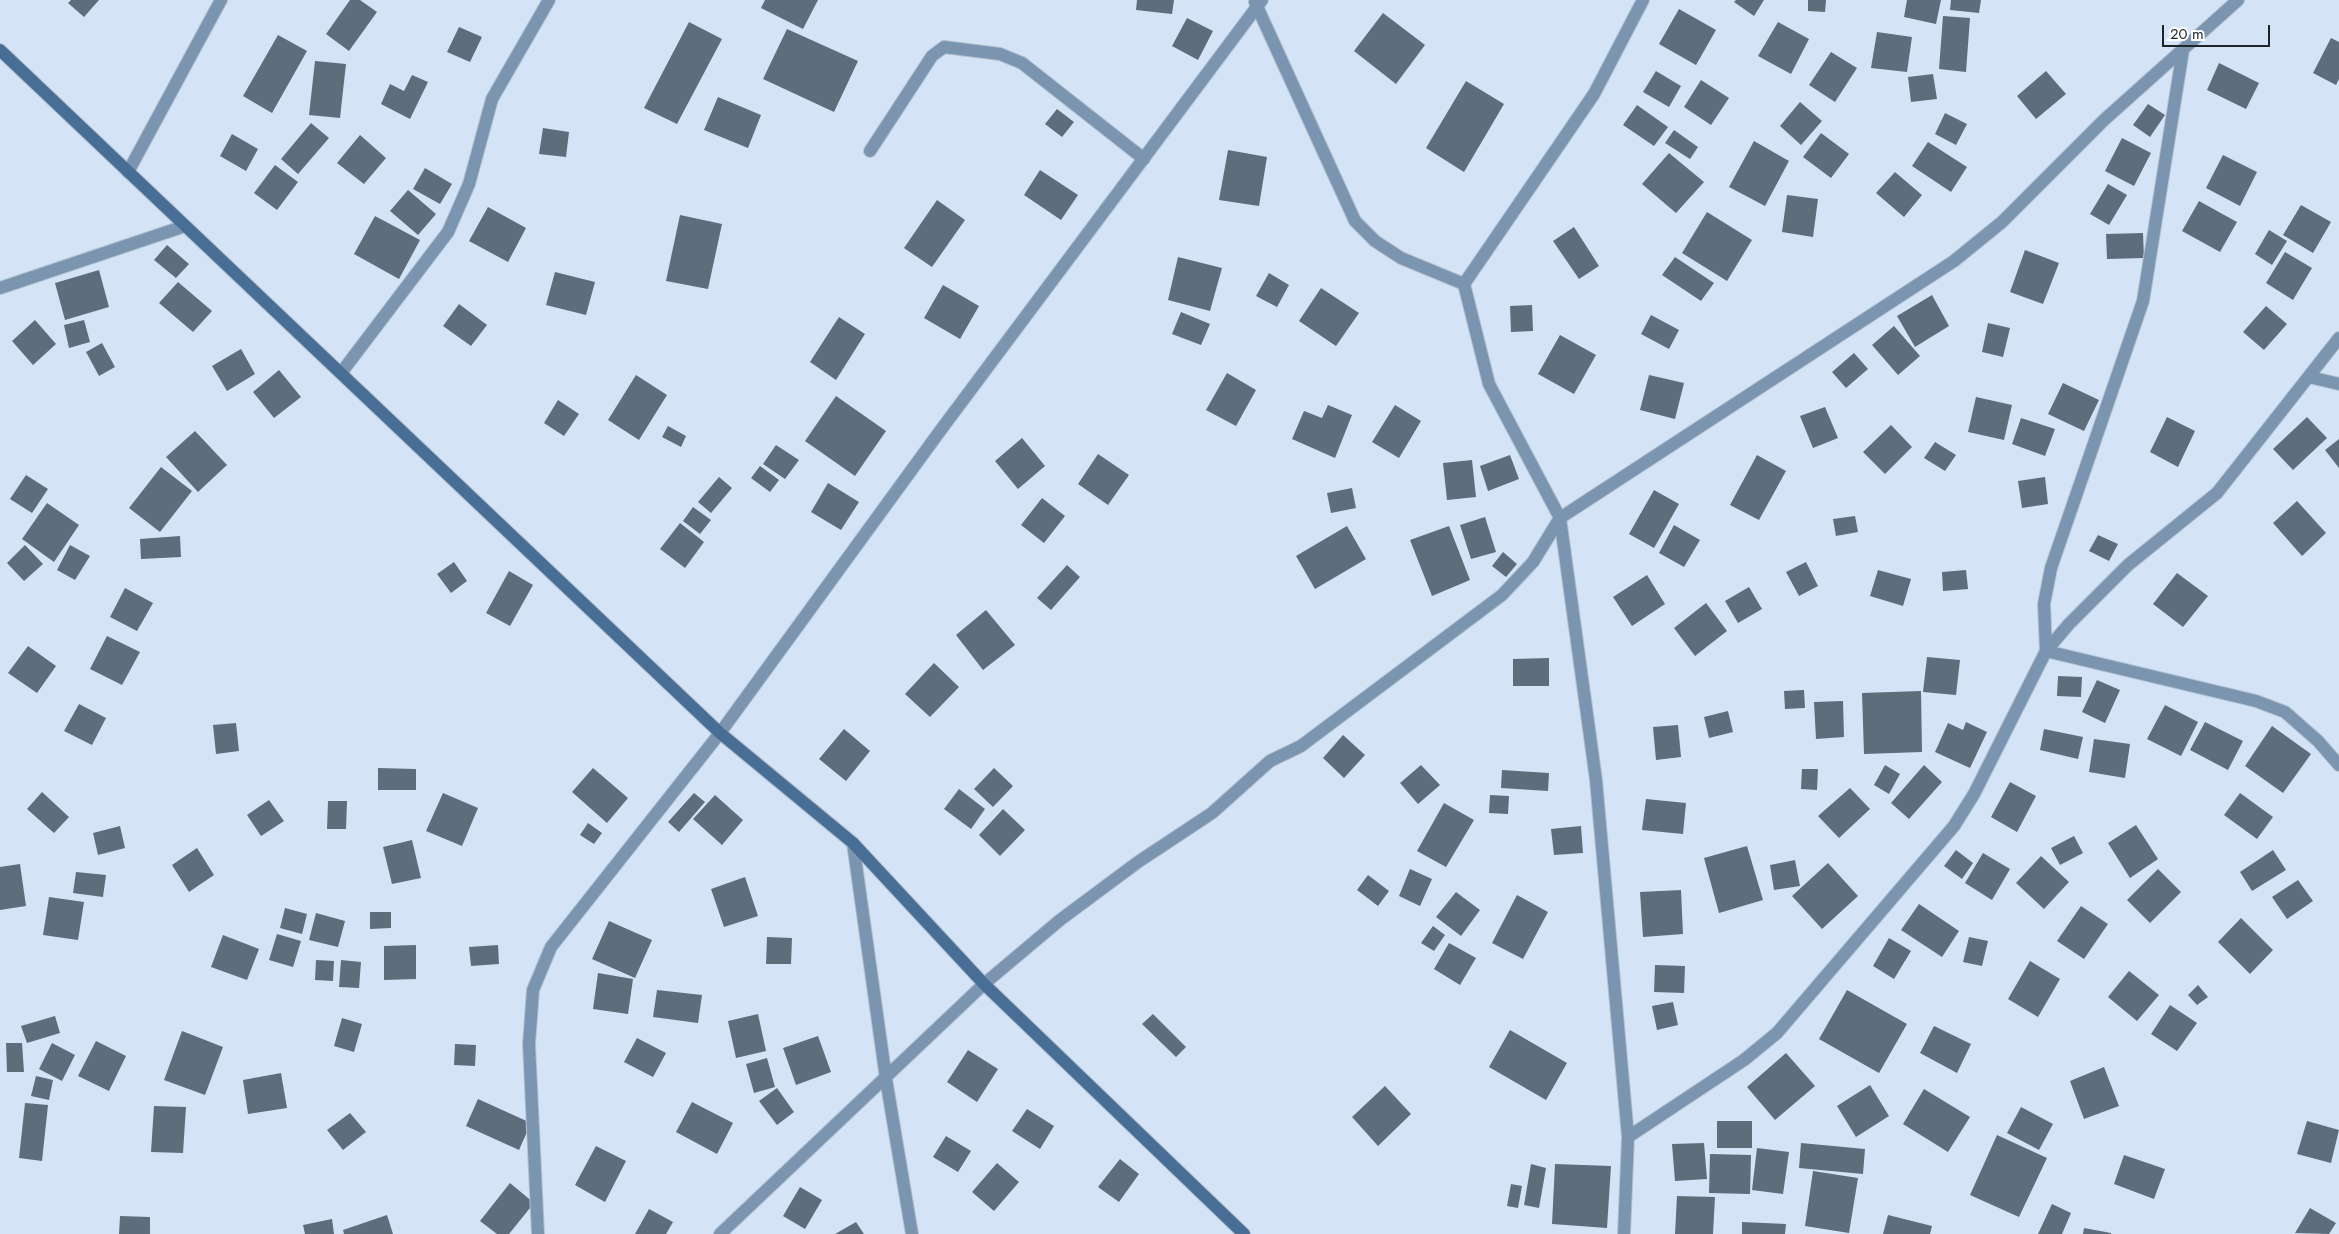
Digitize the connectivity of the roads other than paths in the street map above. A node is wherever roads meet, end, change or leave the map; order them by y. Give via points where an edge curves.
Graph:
1 (221, 0) edge
2 (549, 0) edge
3 (1643, 0) edge
4 (2238, 0) edge
5 (1258, 3) edge
6 (0, 50) edge
7 (2183, 50) junction
8 (870, 151) dead end
9 (1144, 159) junction
10 (128, 172) junction
11 (185, 226) junction
12 (1464, 284) junction
13 (0, 288) edge
14 (2339, 338) edge
15 (340, 373) junction
16 (2309, 377) junction
17 (2339, 384) edge
18 (1560, 518) junction
19 (2046, 651) junction
20 (720, 734) junction
21 (2339, 764) edge
22 (853, 843) junction
23 (984, 984) junction
24 (886, 1079) junction
25 (1628, 1137) junction
26 (538, 1234) edge
27 (720, 1234) edge
28 (912, 1234) edge
29 (1244, 1234) edge
30 (1624, 1234) edge

1 - 10 street
2 - 15 street via 492,99 469,184 448,232
3 - 12 street via 1594,94
4 - 7 street
5 - 9 street
5 - 12 street via 1355,221 1375,241 1401,258
6 - 10 street
7 - 18 street via 2104,120 2002,222 1954,261
7 - 19 street via 2143,301 2051,568 2044,604
8 - 9 street via 932,56 944,47 1000,54 1022,63
9 - 20 street via 940,430
10 - 11 street
11 - 13 street
11 - 15 street
12 - 18 street via 1489,384
14 - 16 street
15 - 20 street
16 - 17 street
16 - 19 street via 2218,494 2128,565
18 - 23 street via 1533,562 1502,596 1301,746 1270,761 1212,813 1060,920
18 - 25 street via 1596,780
19 - 21 street via 2256,701 2285,712
19 - 25 street via 1974,794 1954,826 1777,1034 1744,1060
20 - 22 street
20 - 26 street via 551,947 533,990 530,1044
22 - 23 street
22 - 24 street
23 - 24 street
23 - 29 street
24 - 27 street
24 - 28 street
25 - 30 street

